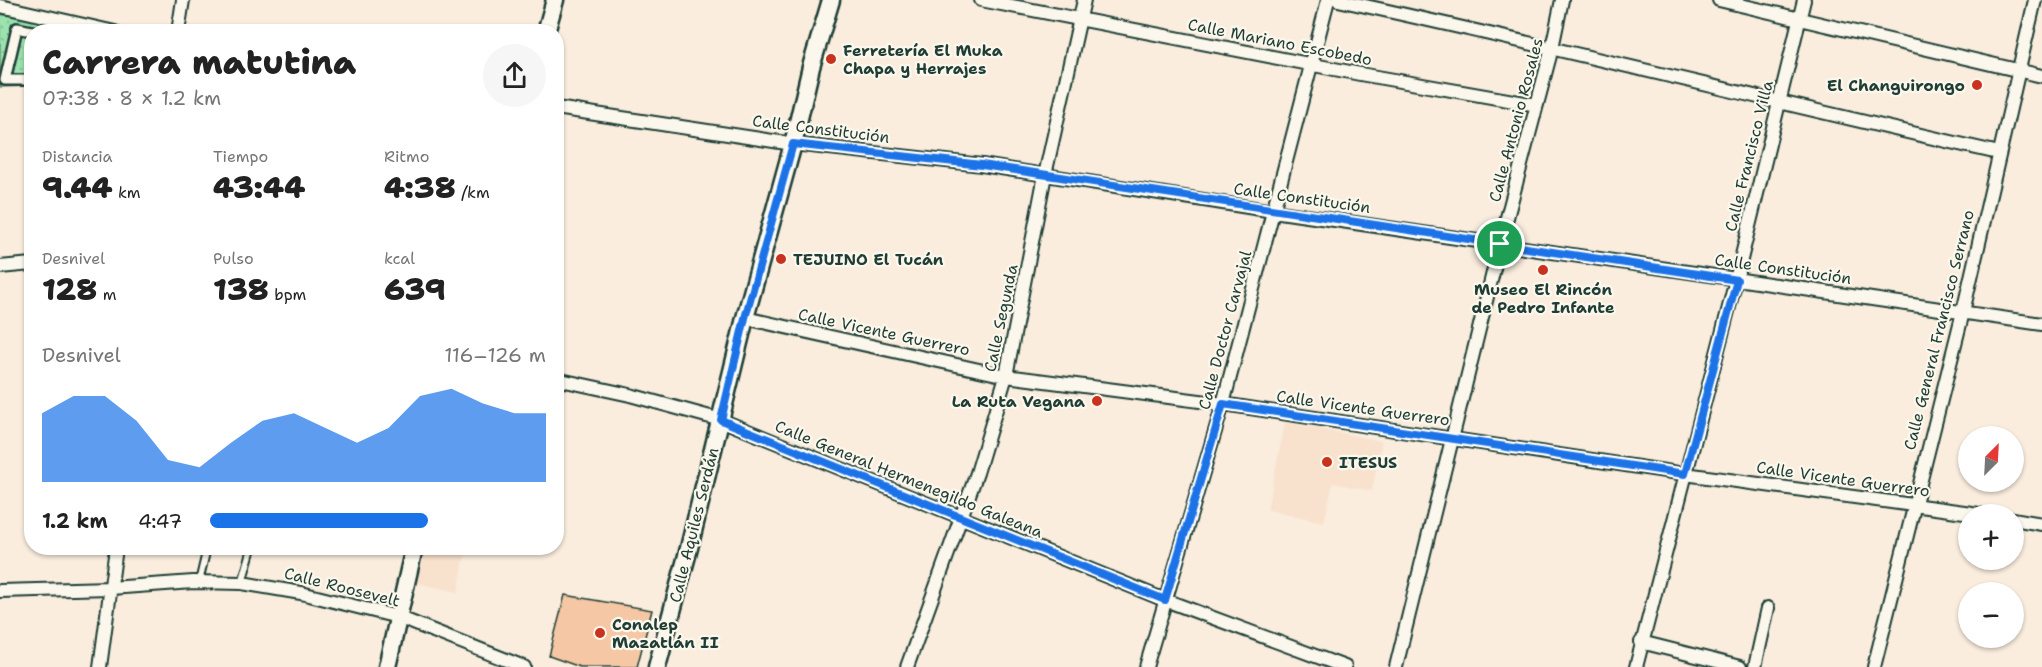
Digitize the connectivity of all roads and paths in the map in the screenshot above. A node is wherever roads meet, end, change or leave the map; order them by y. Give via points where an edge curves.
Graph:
1 (183, 0) edge
2 (555, 0) edge
3 (831, 0) edge
4 (981, 0) edge
5 (1084, 0) edge
6 (1328, 0) edge
7 (1338, 0) edge
8 (1562, 0) edge
9 (1719, 0) edge
10 (1804, 0) edge
11 (2035, 0) edge
12 (0, 6) edge
13 (1081, 20) junction
14 (1799, 20) junction
15 (80, 24) edge
16 (179, 24) edge
17 (548, 24) edge
18 (24, 29) edge
19 (1552, 48) junction
20 (1311, 64) junction
21 (2019, 71) junction
22 (2042, 76) edge
23 (24, 80) edge
24 (1779, 103) junction
25 (1537, 105) junction
26 (564, 109) edge
27 (793, 144) junction
28 (1999, 153) junction
29 (1045, 175) junction
30 (1273, 211) junction
31 (1500, 244) junction
32 (24, 265) edge
33 (0, 267) edge
34 (1737, 280) junction
35 (1963, 312) junction
36 (745, 318) junction
37 (2042, 324) edge
38 (1006, 376) junction
39 (564, 381) edge
40 (1223, 404) junction
41 (721, 420) junction
42 (1453, 438) junction
43 (1685, 474) junction
44 (1913, 505) junction
45 (1958, 511) edge
46 (960, 516) junction
47 (2024, 521) edge
48 (2042, 524) edge
49 (115, 555) edge
50 (205, 555) edge
51 (250, 555) edge
52 (412, 555) edge
53 (199, 582) junction
54 (242, 583) junction
55 (110, 588) junction
56 (0, 591) edge
57 (1165, 600) junction
58 (1768, 608) dead end
59 (398, 617) junction
60 (1641, 642) junction
61 (100, 667) edge
62 (387, 667) edge
63 (524, 667) edge
64 (657, 667) edge
65 (907, 667) edge
66 (1146, 667) edge
67 (1345, 667) edge
68 (1396, 667) edge
69 (1636, 667) edge
70 (1740, 667) edge
71 (1755, 667) edge
72 (1874, 667) edge

1 - 16 street
2 - 17 street
3 - 27 street, Calle Aquiles Serdán
4 - 13 street, Calle Mariano Escobedo
5 - 13 street, Calle Segunda
6 - 20 street, Calle Doctor Carvajal
7 - 19 street
8 - 19 street, Calle Antonio Rosales
9 - 14 street
10 - 14 street, Calle Francisco Villa
11 - 21 street, Calle General Francisco Serrano
12 - 15 street
13 - 20 street, Calle Mariano Escobedo
13 - 29 street, Calle Segunda
14 - 21 street
14 - 24 street, Calle Francisco Villa
18 - 23 street via 17,28 5,80
19 - 24 street
19 - 25 street, Calle Antonio Rosales
20 - 25 street, Calle Mariano Escobedo
20 - 30 street, Calle Doctor Carvajal
21 - 22 street
21 - 28 street, Calle General Francisco Serrano
24 - 28 street
24 - 34 street, Calle Francisco Villa
25 - 31 street, Calle Antonio Rosales
26 - 27 street, Calle Constitución
27 - 29 street, Calle Constitución
27 - 36 street, Calle Aquiles Serdán
28 - 35 street, Calle General Francisco Serrano
29 - 30 street, Calle Constitución
29 - 38 street, Calle Segunda
30 - 31 street, Calle Constitución
30 - 40 street, Calle Doctor Carvajal
31 - 34 street, Calle Constitución
31 - 42 street, Calle Antonio Rosales
32 - 33 street
34 - 35 street, Calle Constitución
34 - 43 street, Calle Francisco Villa
35 - 37 street, Calle Constitución
35 - 44 street, Calle General Francisco Serrano
36 - 38 street, Calle Vicente Guerrero
36 - 41 street, Calle Aquiles Serdán
38 - 40 street, Calle Vicente Guerrero
38 - 46 street, Calle Segunda
39 - 41 street, Calle General Hermenegildo Galeana
40 - 42 street, Calle Vicente Guerrero
40 - 57 street, Calle Doctor Carvajal
41 - 46 street, Calle General Hermenegildo Galeana
41 - 64 street, Calle Aquiles Serdán
42 - 43 street, Calle Vicente Guerrero
42 - 68 street, Calle Antonio Rosales
43 - 44 street, Calle Vicente Guerrero
43 - 60 street, Calle Francisco Villa
44 - 45 street, Calle Vicente Guerrero
44 - 72 street, Calle General Francisco Serrano
46 - 57 street, Calle General Hermenegildo Galeana
46 - 65 street, Calle Segunda
47 - 48 street
49 - 55 street
50 - 53 lane
51 - 54 lane
52 - 59 street
53 - 54 street, Calle Roosevelt
53 - 55 street, Calle Roosevelt
54 - 59 street, Calle Roosevelt via 302,593
55 - 56 street, Calle Roosevelt
55 - 61 street
57 - 66 street, Calle Doctor Carvajal
57 - 67 street, Calle General Hermenegildo Galeana
58 - 71 street
59 - 62 street
59 - 63 street, Calle Roosevelt
60 - 69 street, Calle Francisco Villa
60 - 70 street

